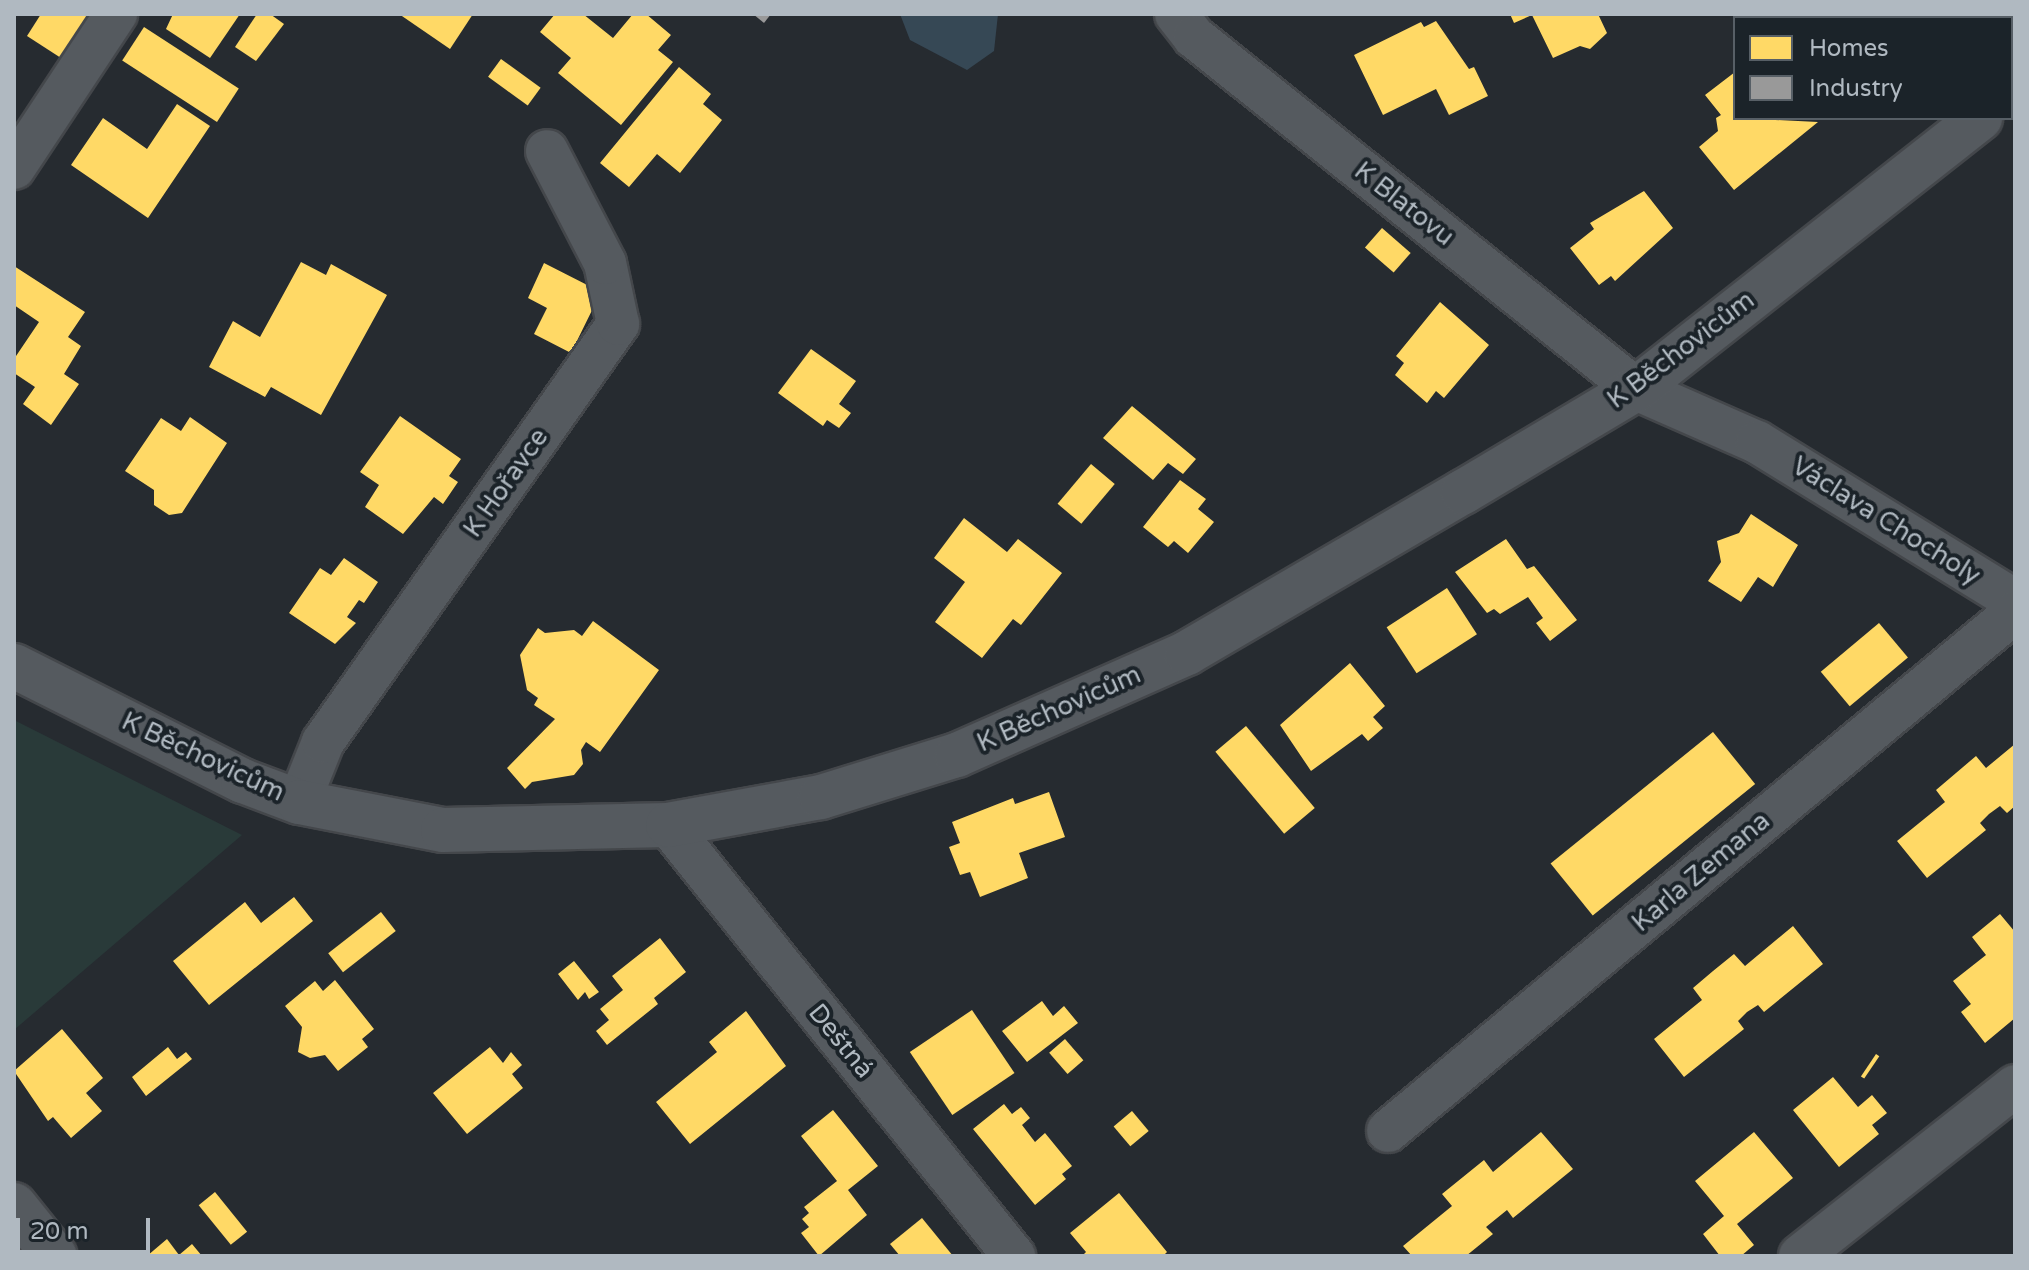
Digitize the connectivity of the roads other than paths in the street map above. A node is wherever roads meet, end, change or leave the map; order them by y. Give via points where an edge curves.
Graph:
1 (116, 14) edge
2 (1176, 14) edge
3 (1977, 120) edge
4 (547, 151) dead end
5 (14, 168) edge
6 (1636, 389) junction
7 (1757, 442) joint
8 (2015, 601) edge
9 (2015, 612) edge
10 (14, 666) edge
11 (299, 802) junction
12 (668, 825) junction
13 (2015, 1086) edge
14 (1388, 1131) dead end
15 (14, 1205) edge
16 (55, 1256) edge
17 (1014, 1256) edge
18 (1800, 1256) edge

1 - 5 street
2 - 6 street, K Blatovu via 1194,37
3 - 6 street, K Běchovicům
4 - 11 street, K Hořavce via 605,263 618,324 323,742
6 - 7 street, K Blatovu
6 - 12 street, K Běchovicům via 1187,653 957,755 821,797
7 - 8 street, Václava Chocholy
9 - 14 street, Karla Zemana
10 - 11 street, K Běchovicům via 243,781
11 - 12 street, K Běchovicům via 443,830
12 - 17 street, Deštná
13 - 18 street
15 - 16 street

